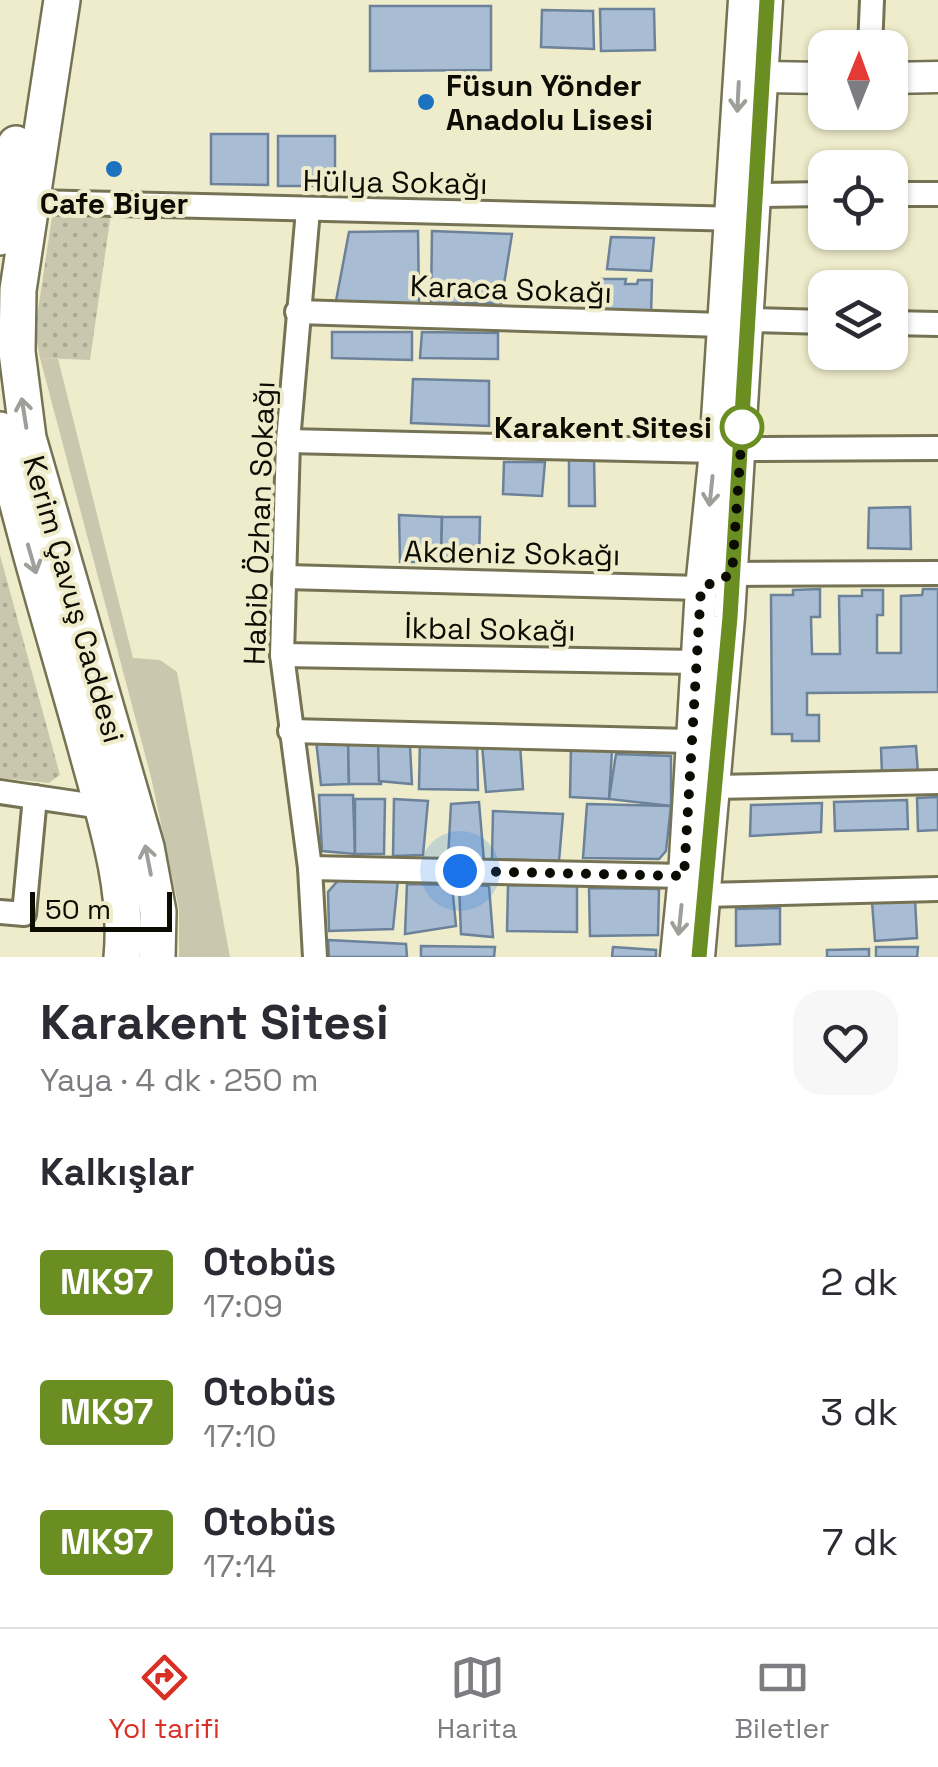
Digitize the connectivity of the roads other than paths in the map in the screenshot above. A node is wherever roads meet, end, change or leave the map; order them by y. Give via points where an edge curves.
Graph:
1 (37, 0) edge
2 (62, 0) edge
3 (744, 0) edge
4 (767, 0) edge
5 (872, 0) edge
6 (871, 30) edge
7 (938, 77) edge
8 (762, 78) junction
9 (808, 78) edge
10 (908, 78) edge
11 (908, 194) edge
12 (938, 194) edge
13 (808, 198) edge
14 (308, 210) junction
15 (748, 211) junction
16 (9, 214) edge
17 (297, 312) junction
18 (808, 322) edge
19 (736, 323) junction
20 (908, 323) edge
21 (938, 324) edge
22 (0, 430) edge
23 (288, 441) junction
24 (938, 448) edge
25 (728, 450) junction
26 (9, 512) edge
27 (938, 573) edge
28 (732, 574) junction
29 (286, 578) junction
30 (701, 588) junction
31 (282, 656) junction
32 (697, 662) junction
33 (290, 731) junction
34 (690, 740) junction
35 (938, 782) edge
36 (714, 787) junction
37 (0, 792) edge
38 (35, 797) junction
39 (102, 808) junction
40 (310, 868) junction
41 (694, 886) junction
42 (938, 889) edge
43 (0, 912) edge
44 (122, 957) edge
45 (157, 957) edge
46 (315, 957) edge
47 (676, 957) edge
48 (700, 957) edge

1 - 16 main road, Kerim Çavuş Caddesi
2 - 16 main road, Kerim Çavuş Caddesi
3 -> 15 street
4 - 8 street
5 - 6 street
7 - 10 street
8 - 9 street
8 - 15 street
11 - 12 street
13 - 15 street, Hülya Sokağı
14 - 15 street, Hülya Sokağı
14 - 16 street, Hülya Sokağı
14 - 17 street, Habib Özhan Sokağı
15 - 19 street
45 -> 16 main road, Kerim Çavuş Caddesi via 158,912 146,847 28,438
17 - 19 street, Karaca Sokağı
17 - 23 street, Habib Özhan Sokağı
18 - 19 street, Karaca Sokağı
19 - 25 street
20 - 21 street
22 - 26 main road, Kerim Çavuş Caddesi
23 - 25 street
23 - 29 street, Habib Özhan Sokağı
24 - 25 street
25 - 28 street
25 -> 30 street
26 -> 39 main road, Kerim Çavuş Caddesi
27 - 28 street
28 - 30 street, Akdeniz Sokağı
28 - 36 street
29 - 30 street, Akdeniz Sokağı
29 - 31 street, Habib Özhan Sokağı
30 - 32 street
31 - 32 street, İkbal Sokağı
31 - 33 street, Habib Özhan Sokağı
32 - 34 street
33 - 34 street
33 - 40 street, Habib Özhan Sokağı
34 - 41 street
35 - 36 street
36 - 41 street
37 - 38 street
38 - 39 street
38 - 43 street via 24,914
39 - 44 main road, Kerim Çavuş Caddesi via 124,928
40 - 41 street
40 - 46 street, Habib Özhan Sokağı
41 - 42 street
41 -> 47 street
41 - 48 street

